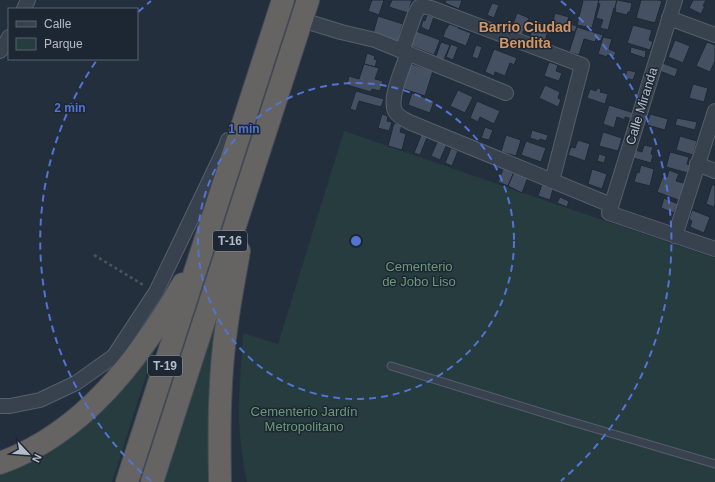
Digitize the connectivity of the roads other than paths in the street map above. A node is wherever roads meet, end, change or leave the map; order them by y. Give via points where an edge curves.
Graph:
1 (272, 0) edge
2 (283, 0) edge
3 (675, 0) edge
4 (305, 10) edge
5 (668, 18) junction
6 (715, 35) edge
7 (8, 39) edge
8 (0, 51) edge
9 (405, 52) junction
10 (506, 93) dead end
11 (715, 111) edge
12 (698, 164) junction
13 (715, 171) edge
14 (252, 172) junction
15 (552, 181) junction
16 (610, 209) junction
17 (675, 236) junction
18 (181, 242) junction
19 (715, 249) edge
20 (202, 250) junction
21 (391, 366) dead end
22 (0, 406) edge
23 (0, 463) edge
24 (715, 464) edge
25 (127, 482) edge
26 (152, 482) edge
27 (220, 482) edge

1 - 18 street via 226,146
2 - 20 highway, T-16
3 - 5 street, Calle Miranda
4 - 9 street via 341,32 375,40
4 - 14 highway, T-16
5 - 6 street
5 - 16 street, Calle Miranda
7 - 8 street
9 - 10 street
9 - 15 street via 393,100 395,112 401,118
9 - 15 street via 415,14 422,6 582,65
11 - 12 street
12 - 13 street
12 - 17 street
14 - 26 highway, T-16
14 - 27 highway via 226,323 222,366
15 - 16 street
16 - 17 street
17 - 19 street
18 - 20 street
18 - 22 street via 156,292 114,356 76,383 40,400
20 - 23 highway via 157,326 99,399 61,431 12,459
20 - 25 highway, T-19
21 - 24 lane

